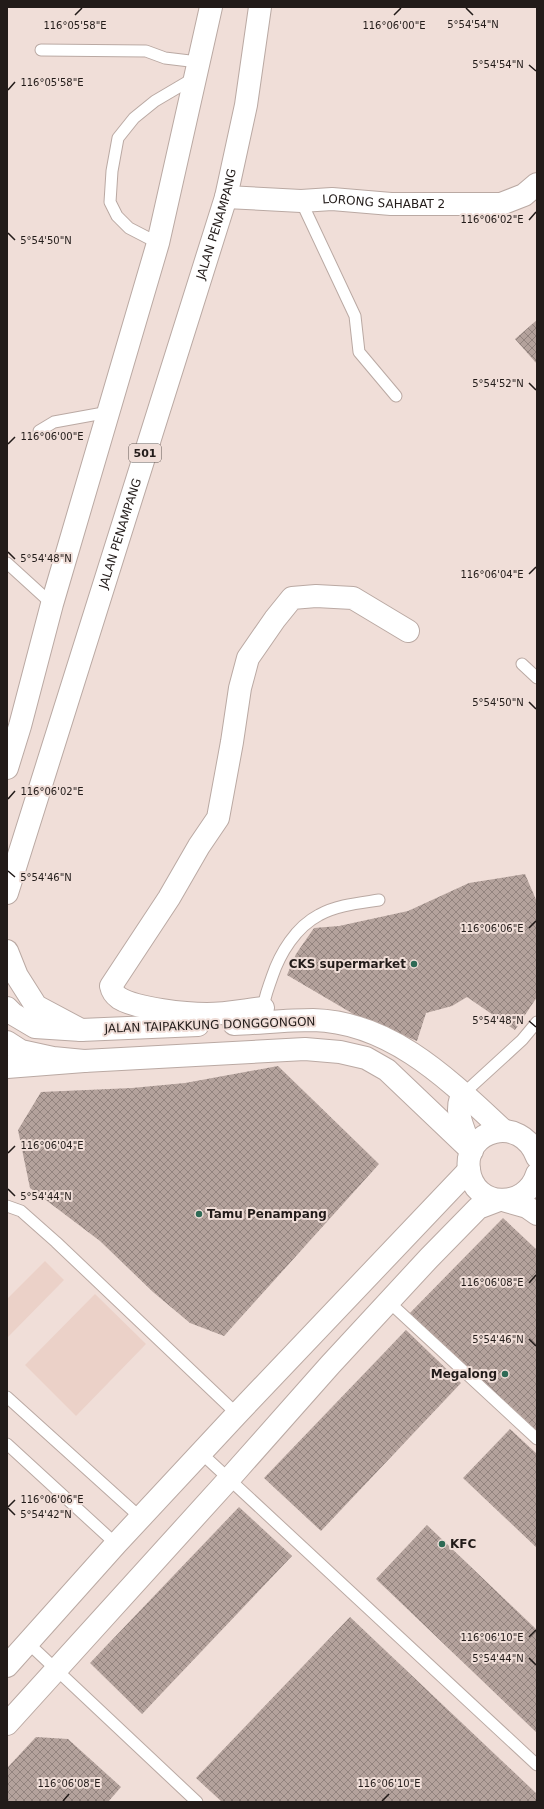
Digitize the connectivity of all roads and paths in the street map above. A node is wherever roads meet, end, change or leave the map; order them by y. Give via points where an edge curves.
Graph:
1 (211, 7) edge
2 (260, 7) edge
3 (41, 50) dead end
4 (196, 70) junction
5 (537, 184) edge
6 (226, 197) junction
7 (301, 201) junction
8 (158, 243) junction
9 (396, 396) dead end
10 (109, 412) junction
11 (39, 431) dead end
12 (7, 563) edge
13 (52, 604) junction
14 (408, 631) dead end
15 (522, 664) dead end
16 (537, 678) edge
17 (20, 726) junction
18 (7, 752) edge
19 (7, 768) edge
20 (11, 869) edge
21 (7, 893) edge
22 (379, 900) dead end
23 (7, 951) edge
24 (7, 1008) edge
25 (263, 1015) junction
26 (537, 1022) edge
27 (81, 1030) junction
28 (7, 1042) edge
29 (84, 1061) junction
30 (7, 1067) edge
31 (463, 1094) junction
32 (504, 1130) junction
33 (537, 1157) edge
34 (470, 1160) junction
35 (537, 1174) edge
36 (503, 1200) junction
37 (7, 1206) edge
38 (537, 1214) edge
39 (389, 1302) junction
40 (7, 1397) edge
41 (237, 1414) junction
42 (537, 1439) edge
43 (7, 1444) edge
44 (201, 1453) junction
45 (229, 1479) junction
46 (141, 1518) junction
47 (116, 1544) junction
48 (28, 1643) junction
49 (7, 1666) edge
50 (56, 1670) junction
51 (7, 1724) edge
52 (537, 1766) edge
53 (197, 1802) edge

1 - 4 street
2 - 6 street, JALAN PENAMPANG / 501 via 246,104
3 - 4 lane via 146,51
4 - 8 street
4 - 8 lane via 139,114 118,138 110,202 117,216 129,228
5 - 7 street, LORONG SAHABAT 2 via 524,195 501,204 391,204 332,199
6 - 7 street, LORONG SAHABAT 2
6 - 20 street, JALAN PENAMPANG / 501
7 - 9 lane via 355,316 358,352
8 - 10 street
10 - 11 lane via 54,422
10 - 13 street
12 - 13 lane
13 - 17 street
14 - 25 street via 353,598 292,598 248,658 240,688 218,818 111,986 120,998 130,1002 189,1014
15 - 16 lane
17 - 18 street
17 - 19 street
20 - 21 street, JALAN PENAMPANG / 501
22 - 25 lane via 346,906 320,915 304,926 280,956
23 - 27 street via 17,976 36,1006
24 - 27 street, JALAN TAIPAKKUNG DONGGONGON via 36,1027
25 - 27 street, JALAN TAIPAKKUNG DONGGONGON
25 - 31 street, JALAN TAIPAKKUNG DONGGONGON via 343,1024 375,1032 400,1045
26 - 31 lane via 522,1040
28 - 29 street via 21,1051
29 - 30 street
29 - 34 street via 305,1049 340,1052 366,1058 387,1070
31 - 32 street, JALAN TAIPAKKUNG DONGGONGON
31 - 34 street via 459,1104 461,1123
32 - 33 street via 526,1139 534,1148
32 - 34 street via 485,1136 478,1142
34 - 36 street via 473,1181 479,1190 488,1197
34 - 41 street
35 - 36 street via 526,1192 513,1199
36 - 38 street via 526,1207
36 - 39 street via 478,1208
37 - 41 lane via 21,1211 56,1242
39 - 42 lane
39 - 45 street
40 - 46 lane
41 - 44 street
43 - 47 lane
44 - 45 lane
44 - 46 street
45 - 50 street
45 - 52 lane
46 - 47 street
47 - 48 street
48 - 49 street
48 - 50 lane
50 - 51 street
50 - 53 lane

